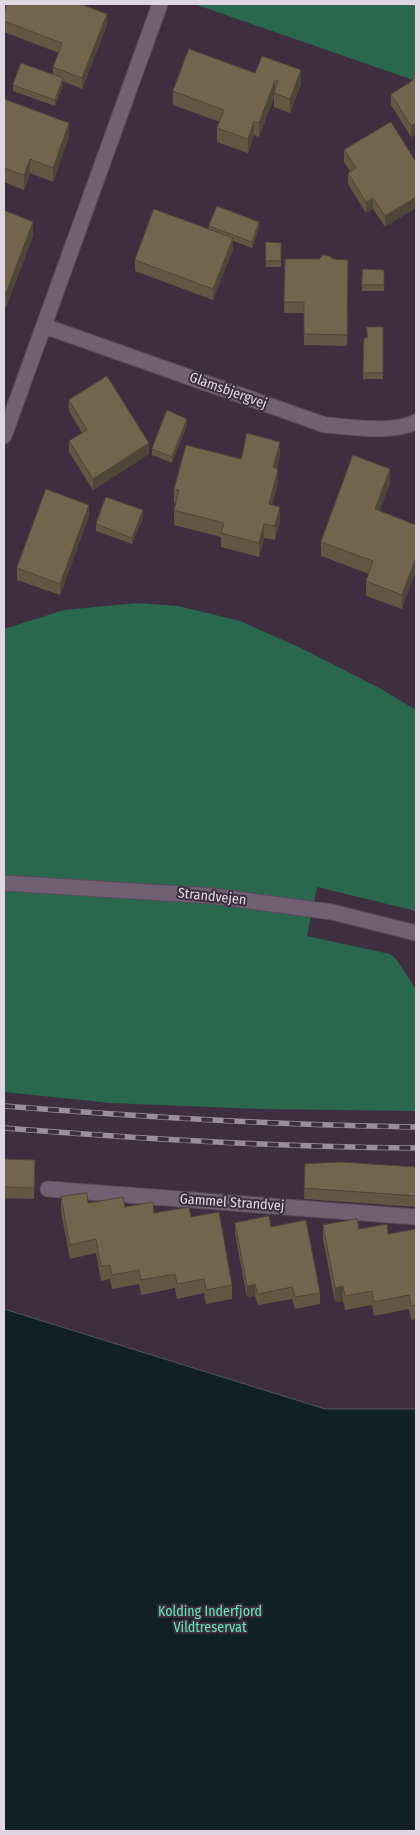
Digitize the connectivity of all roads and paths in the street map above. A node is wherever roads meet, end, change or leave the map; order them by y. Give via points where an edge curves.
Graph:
1 (160, 4) edge
2 (44, 326) junction
3 (416, 422) edge
4 (4, 436) edge
5 (4, 882) edge
6 (416, 933) edge
7 (48, 1189) dead end
8 (416, 1217) edge

1 - 2 street
2 - 3 street, Glamsbjergvej via 325,425 404,428
2 - 4 street
5 - 6 street, Strandvejen via 213,896 332,912
7 - 8 street, Gammel Strandvej

